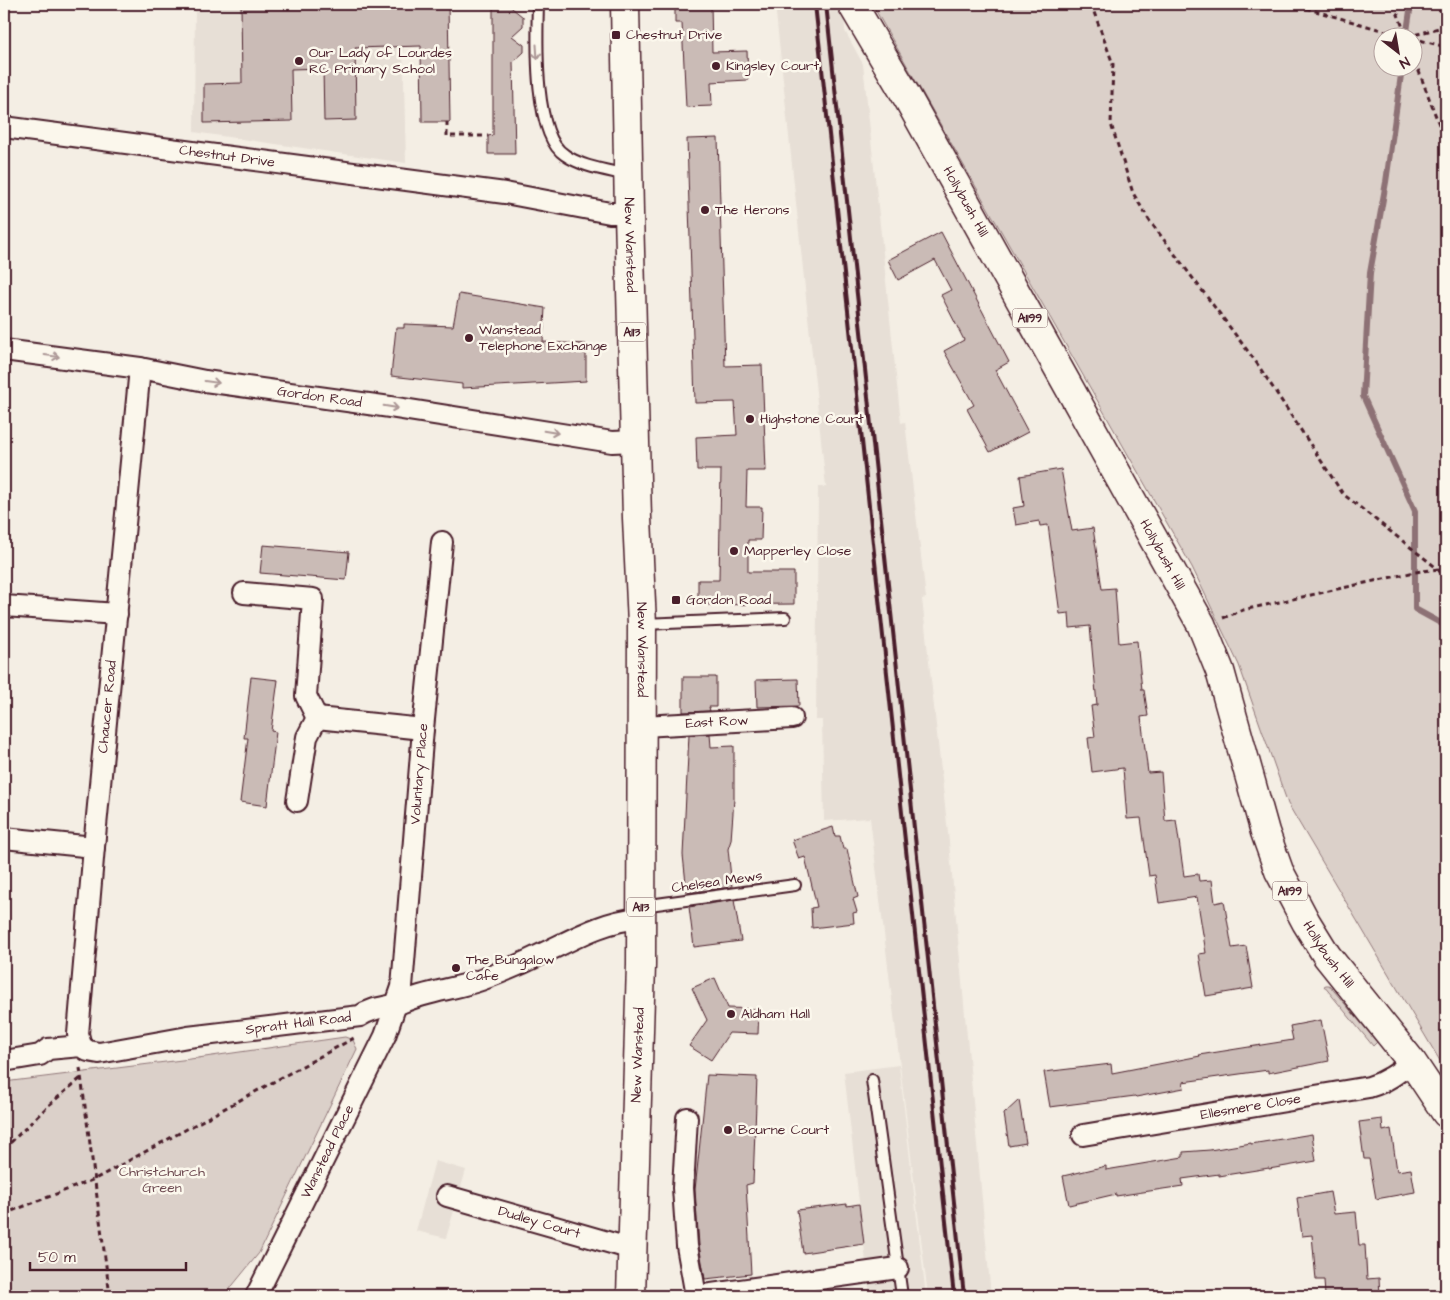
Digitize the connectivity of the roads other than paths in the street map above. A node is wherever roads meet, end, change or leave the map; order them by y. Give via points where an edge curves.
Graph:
1 (538, 4) edge
2 (625, 4) edge
3 (852, 4) edge
4 (4, 127) edge
5 (629, 175) junction
6 (629, 213) junction
7 (4, 350) edge
8 (140, 368) junction
9 (635, 441) junction
10 (442, 542) dead end
11 (244, 593) dead end
12 (4, 606) edge
13 (117, 614) junction
14 (785, 618) dead end
15 (642, 624) junction
16 (317, 718) junction
17 (792, 718) dead end
18 (642, 726) junction
19 (423, 729) junction
20 (298, 801) dead end
21 (4, 838) edge
22 (94, 847) junction
23 (796, 885) dead end
24 (641, 912) junction
25 (397, 1005) junction
26 (81, 1046) junction
27 (4, 1061) edge
28 (1412, 1062) junction
29 (872, 1080) dead end
30 (1446, 1113) edge
31 (687, 1118) dead end
32 (1083, 1135) dead end
33 (447, 1196) dead end
34 (632, 1249) junction
35 (898, 1268) junction
36 (256, 1296) edge
37 (631, 1296) edge
38 (697, 1296) edge
39 (902, 1296) edge

1 -> 5 lane via 537,45 542,103 547,130 554,144 564,155 580,162
2 - 5 main road, New Wanstead / A113
3 - 28 main road, Hollybush Hill / A1199 via 1201,624 1220,671 1279,871 1327,956
4 - 6 street, Chestnut Drive via 504,193 610,213
5 - 6 main road, New Wanstead / A113
6 - 9 main road, New Wanstead / A113
7 -> 8 street, Gordon Road
8 -> 9 street, Gordon Road via 205,381 612,442
8 - 13 street, Chaucer Road
9 - 15 main road, New Wanstead / A113
10 - 19 street, Voluntary Place
11 - 16 street via 313,599 306,696
12 - 13 street
13 - 22 street, Chaucer Road
14 - 15 lane
15 - 18 main road, New Wanstead / A113
16 - 19 street
16 - 20 street via 307,737
17 - 18 street, East Row
18 - 24 main road, New Wanstead / A113
19 - 25 street, Voluntary Place via 402,987
21 - 22 street
22 - 26 street, Chaucer Road via 78,1034
23 - 24 lane, Chelsea Mews
24 - 25 street, Spratt Hall Road via 601,926 480,980 413,997
24 - 34 main road, New Wanstead / A113
25 - 26 street, Spratt Hall Road via 369,1010 359,1025 188,1037 99,1053 88,1052
25 - 36 street, Wanstead Place via 386,1036
26 - 27 street, Spratt Hall Road via 48,1049 40,1055
28 - 30 main road, Hollybush Hill / A1199
28 - 32 street, Ellesmere Close via 1381,1083 1369,1087
29 - 35 lane
31 - 38 street via 683,1188 687,1246
33 - 34 street, Dudley Court
34 - 37 main road, New Wanstead / A113
35 - 38 street
35 - 39 lane

